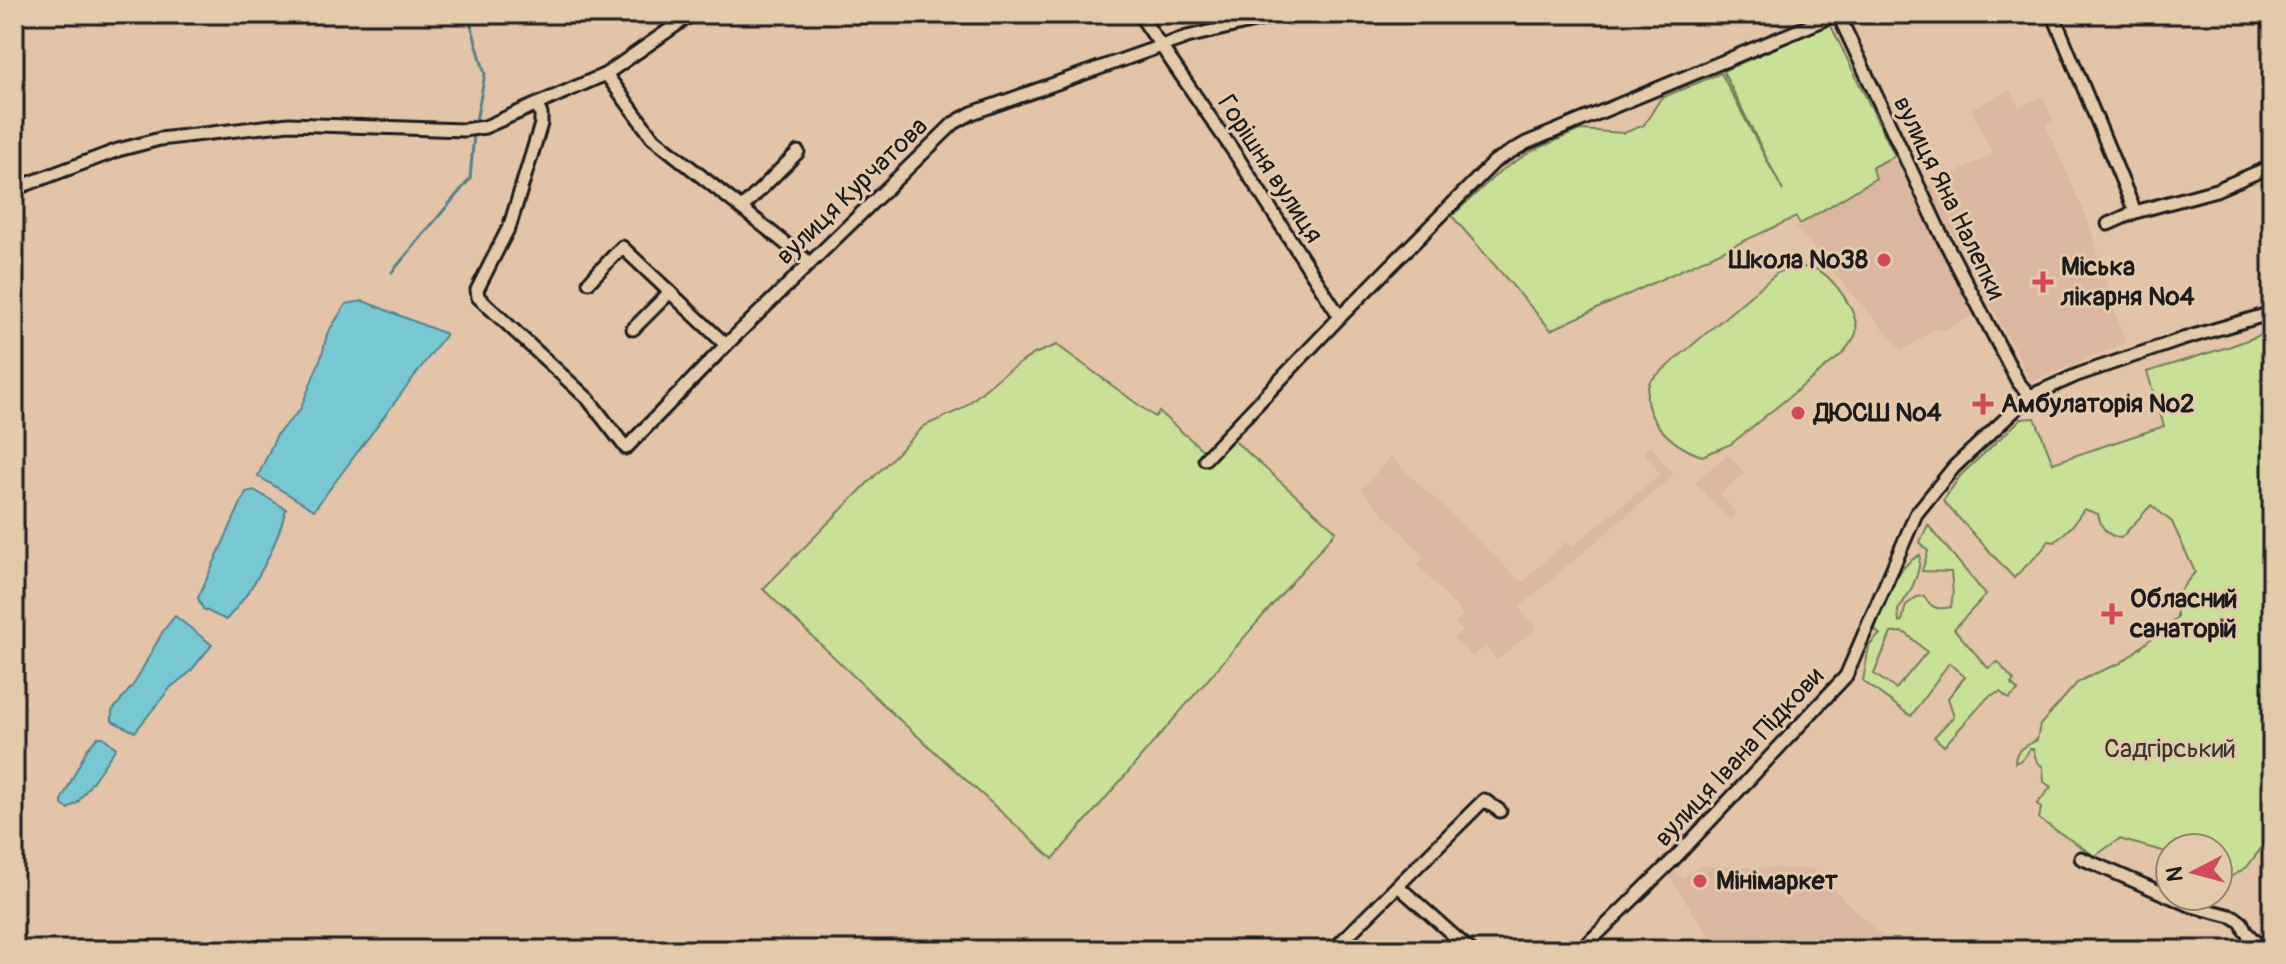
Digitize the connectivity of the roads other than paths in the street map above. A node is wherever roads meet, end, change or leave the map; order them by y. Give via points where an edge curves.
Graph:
1 (692, 14) edge
2 (1139, 14) edge
3 (1284, 14) edge
4 (1838, 14) edge
5 (2053, 14) edge
6 (1161, 46) junction
7 (606, 74) junction
8 (537, 106) junction
9 (798, 152) dead end
10 (2272, 166) edge
11 (14, 189) edge
12 (743, 207) junction
13 (2135, 212) junction
14 (2108, 224) dead end
15 (810, 263) junction
16 (589, 282) dead end
17 (670, 292) junction
18 (2272, 313) edge
19 (1340, 317) junction
20 (633, 329) dead end
21 (726, 345) junction
22 (2030, 396) junction
23 (1205, 459) dead end
24 (1500, 811) dead end
25 (2081, 858) dead end
26 (1398, 886) junction
27 (1333, 950) edge
28 (1470, 950) edge
29 (1581, 950) edge
30 (2263, 950) edge

1 - 7 street
2 - 6 street, Горішня вулиця
3 - 6 street, вулиця Курчатова
4 - 19 street via 1526,143 1495,161
4 - 22 street, вулиця Яна Налепки via 1941,234
5 - 13 street
6 - 15 street, вулиця Курчатова via 954,123
6 - 19 street, Горішня вулиця
7 - 8 street
7 - 12 street via 652,137
8 - 11 street via 474,129 289,124 160,139
8 - 21 street, вулиця Курчатова via 541,124 510,225 478,297 588,399 626,448
9 - 12 street
10 - 13 street via 2216,190
12 - 15 street
13 - 14 street
15 - 21 street, вулиця Курчатова
16 - 17 street via 622,247
17 - 20 street
17 - 21 street
18 - 22 street, вулиця Івана Підкови via 2077,375
19 - 23 street
22 - 29 street, вулиця Івана Підкови via 1954,467 1916,514 1846,676
24 - 26 street via 1484,800
25 - 30 street via 2192,906 2234,917
26 - 27 street
26 - 28 street

